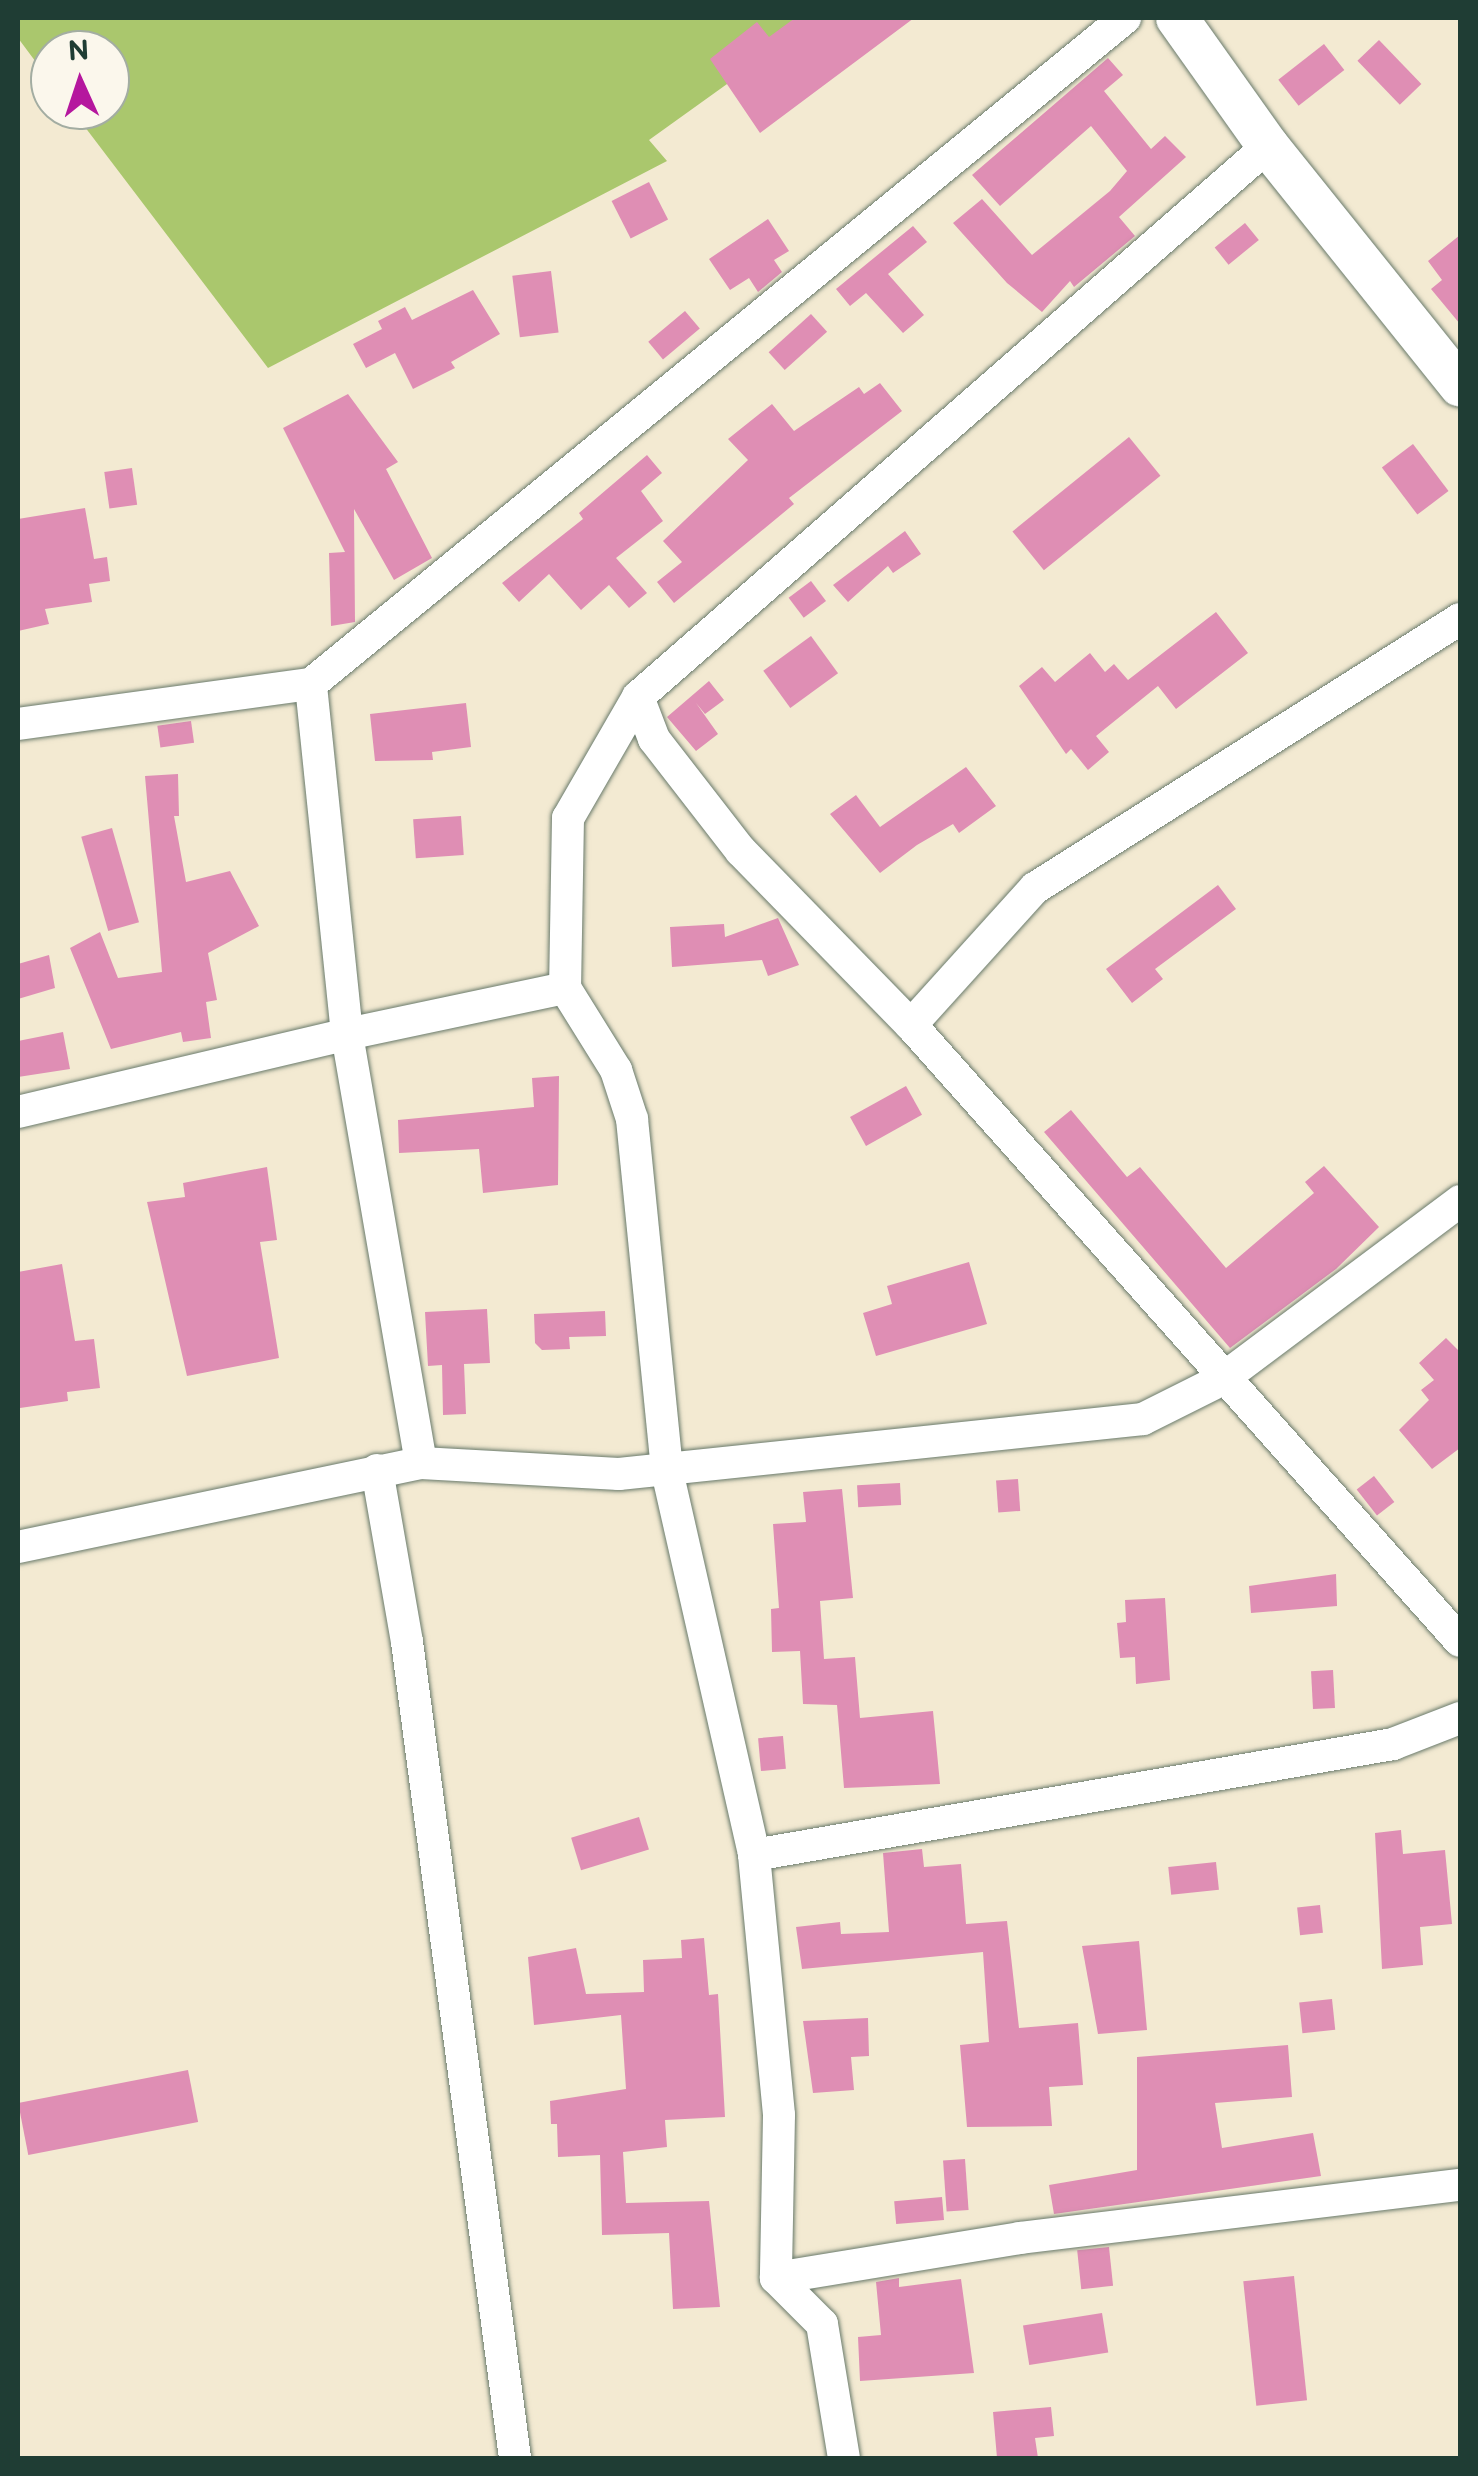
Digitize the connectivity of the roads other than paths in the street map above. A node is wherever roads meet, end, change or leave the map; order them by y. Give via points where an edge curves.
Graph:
1 (1125, 18) edge
2 (1177, 18) edge
3 (1268, 146) junction
4 (1460, 386) edge
5 (1460, 619) edge
6 (310, 684) junction
7 (638, 697) junction
8 (18, 724) edge
9 (565, 988) junction
10 (911, 1025) junction
11 (347, 1034) junction
12 (18, 1112) edge
13 (1460, 1201) edge
14 (1221, 1380) junction
15 (421, 1464) junction
16 (377, 1470) junction
17 (666, 1471) junction
18 (18, 1547) edge
19 (1460, 1641) edge
20 (1460, 1718) edge
21 (754, 1855) junction
22 (1460, 2185) edge
23 (776, 2278) junction
24 (516, 2458) edge
25 (844, 2458) edge

1 - 6 street
2 - 3 street
3 - 4 street
3 - 7 street
5 - 10 street via 1034,888
6 - 8 street
6 - 11 street
7 - 9 street via 568,818
7 - 10 street via 654,739 740,850
9 - 11 street
9 - 17 street via 616,1070 632,1119
10 - 14 street
11 - 12 street
11 - 15 street
13 - 14 street
14 - 17 street via 1117,1426
14 - 19 street
15 - 16 street
15 - 17 street
16 - 18 street
16 - 24 street via 407,1642
17 - 21 street
20 - 21 street via 1393,1744
21 - 23 street via 779,2115
22 - 23 street via 1020,2238
23 - 25 street via 822,2324

